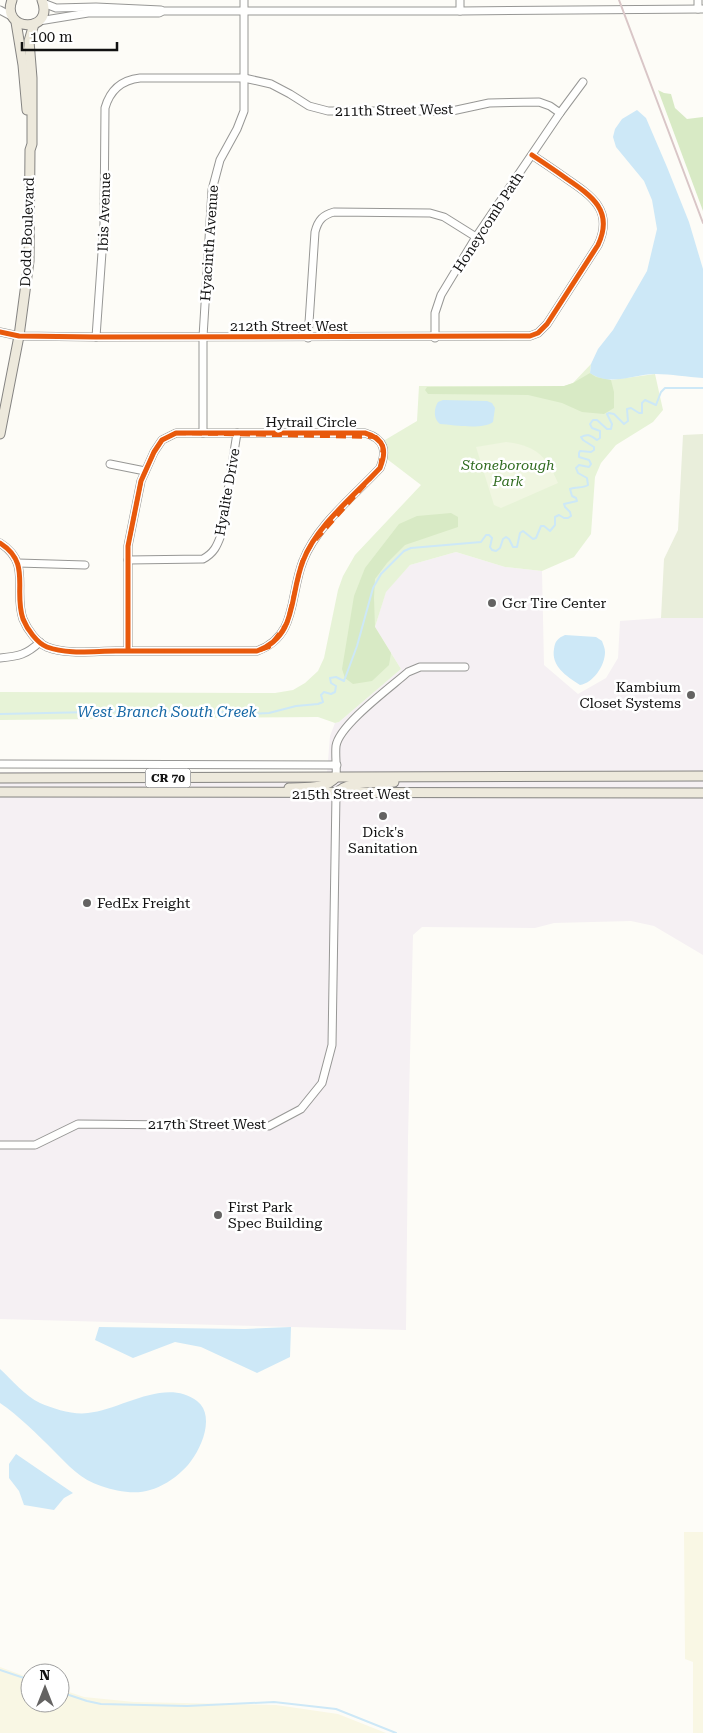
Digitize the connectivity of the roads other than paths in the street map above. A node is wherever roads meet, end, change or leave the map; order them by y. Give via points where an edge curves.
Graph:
1 (12, 0) edge
2 (244, 0) edge
3 (460, 0) edge
4 (698, 0) edge
5 (43, 1) edge
6 (701, 9) edge
7 (0, 10) edge
8 (163, 11) junction
9 (460, 11) junction
10 (244, 12) junction
11 (14, 19) junction
12 (36, 22) junction
13 (244, 78) junction
14 (583, 82) dead end
15 (115, 89) joint
16 (560, 113) junction
17 (30, 148) junction
18 (532, 155) junction
19 (476, 237) junction
20 (0, 332) edge
21 (19, 336) junction
22 (96, 337) junction
23 (203, 337) junction
24 (308, 338) junction
25 (435, 338) junction
26 (0, 434) edge
27 (203, 434) junction
28 (237, 434) junction
29 (110, 464) dead end
30 (145, 471) junction
31 (0, 543) edge
32 (128, 560) junction
33 (18, 562) junction
34 (85, 565) dead end
35 (40, 642) junction
36 (128, 651) junction
37 (0, 658) edge
38 (466, 667) dead end
39 (0, 764) edge
40 (336, 765) junction
41 (703, 776) edge
42 (336, 777) junction
43 (422, 777) junction
44 (0, 778) edge
45 (0, 792) edge
46 (701, 793) edge
47 (249, 794) junction
48 (336, 794) junction
49 (0, 1145) edge

1 - 11 main road, Dodd Boulevard via 10,6
2 - 10 street, Hyacinth Avenue
3 - 9 street
4 - 6 street
5 - 8 street via 56,8 158,8
5 - 12 main road, Dodd Boulevard via 44,12
6 - 9 street
7 - 11 street
8 - 10 street
8 - 12 street via 88,13
9 - 10 street
10 - 13 street, Hyacinth Avenue
11 - 12 main road via 25,26
11 - 17 main road, Dodd Boulevard via 23,65
12 - 17 main road, Dodd Boulevard via 29,37
13 - 15 street, 211th Street West via 133,79
13 - 16 street, 211th Street West via 271,84 309,106 328,111 452,111 489,103 539,102
13 - 23 street, Hyacinth Avenue via 242,117 220,160 214,180
14 - 16 street, Honeycomb Path
15 - 22 street, Ibis Avenue via 105,108 104,224
16 - 18 street, Honeycomb Path
17 - 21 main road, Dodd Boulevard via 29,261
18 - 19 street, Honeycomb Path
18 - 25 street, 212th Street West via 592,197 603,216 601,238 538,333 530,336
19 - 24 street via 444,217 430,213 334,212 323,217 315,232
19 - 25 street, Honeycomb Path via 438,301
20 - 21 street, 212th Street West
21 - 22 street, 212th Street West
21 - 26 main road, Dodd Boulevard
22 - 23 street, 212th Street West
23 - 24 street, 212th Street West
23 - 27 street, Hyacinth Avenue
24 - 25 street, 212th Street West
27 - 28 street, Hytrail Circle
27 - 30 street, Hytrail Circle via 176,434 162,440
28 - 32 street, Hyalite Drive via 221,535 211,555 203,559
28 - 36 street, Hytrail Circle via 365,434 376,437 383,446 384,458 380,468 324,526 311,545 302,562 287,623 280,638 257,651
29 - 30 street
30 - 32 street, Hytrail Circle via 128,546
31 - 33 street via 10,549
32 - 36 street, Hytrail Circle
33 - 34 street
33 - 35 street via 22,618
35 - 36 street, Hytrail Circle via 62,651
35 - 37 street via 29,652
38 - 40 street via 420,667 408,672 348,724 336,746
39 - 40 street, 215th Street West
40 - 42 street
41 - 43 main road, 215th Street West / CR 70
42 - 43 main road, 215th Street West / CR 70
42 - 44 main road, 215th Street West / CR 70
42 - 47 main road via 325,785
43 - 48 main road via 352,785 341,788
45 - 47 main road, 215th Street West / CR 70
46 - 48 main road, 215th Street West / CR 70
47 - 48 main road, 215th Street West / CR 70
48 - 49 street, 217th Street West via 332,1044 322,1084 301,1109 270,1126 78,1124 35,1146

